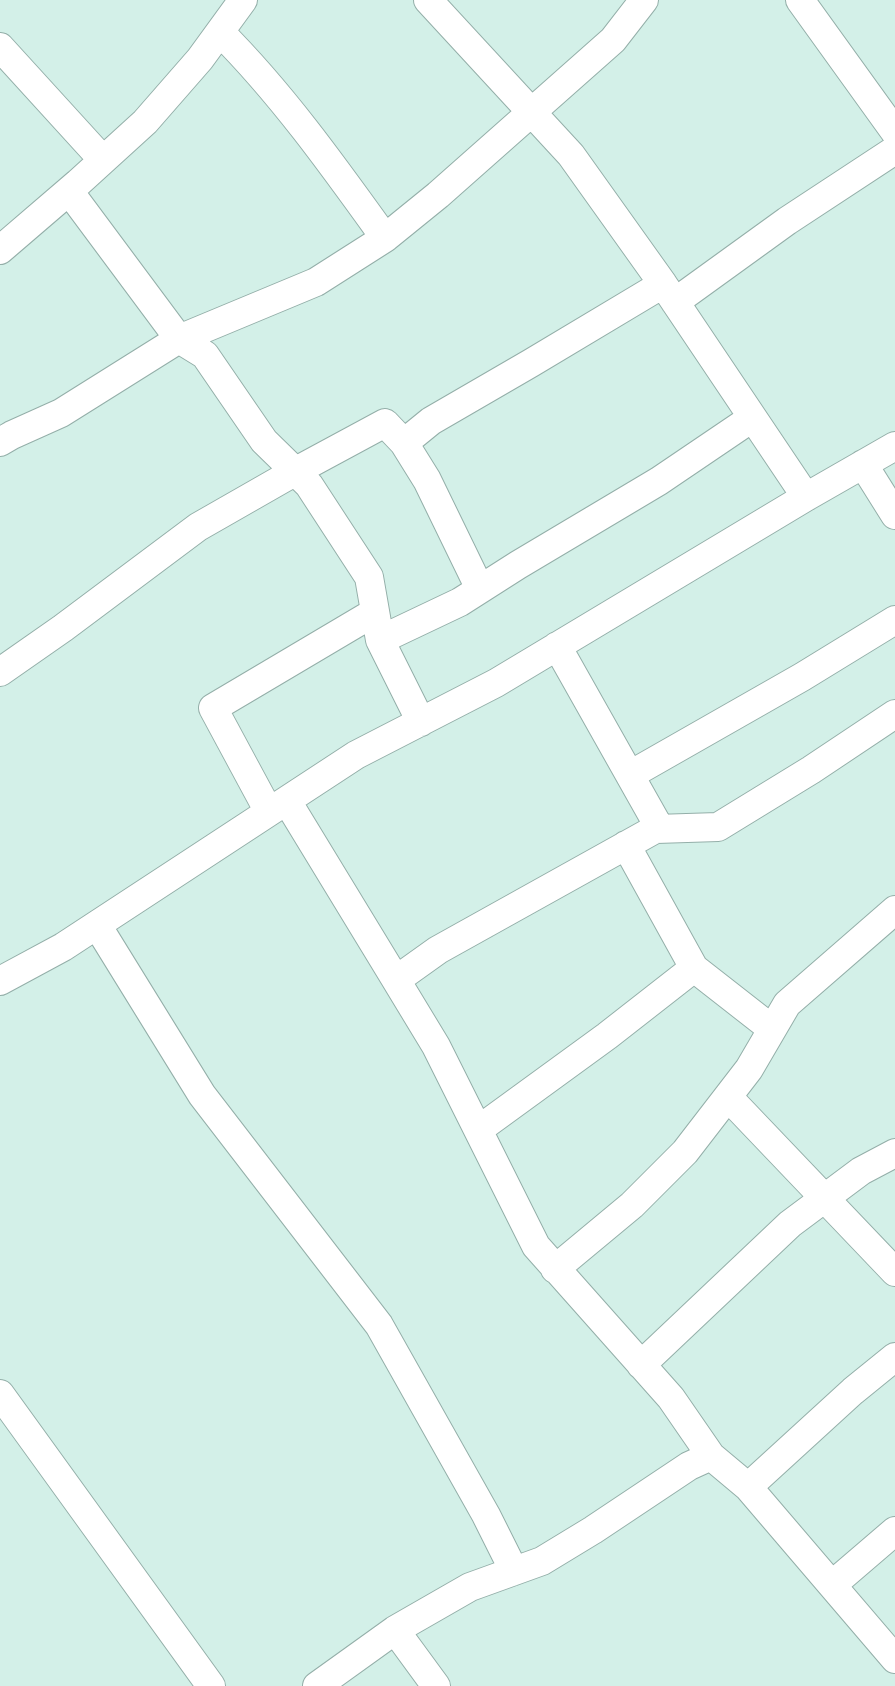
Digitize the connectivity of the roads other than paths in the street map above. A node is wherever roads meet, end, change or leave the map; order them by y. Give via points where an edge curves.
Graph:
1 (243, 0) edge
2 (428, 0) edge
3 (644, 0) edge
4 (800, 0) edge
5 (220, 32) junction
6 (0, 47) edge
7 (531, 112) junction
8 (895, 132) edge
9 (895, 150) edge
10 (103, 160) junction
11 (69, 191) junction
12 (385, 238) junction
13 (0, 250) edge
14 (669, 293) junction
15 (178, 339) junction
16 (752, 418) junction
17 (0, 442) edge
18 (404, 443) junction
19 (895, 446) edge
20 (863, 464) junction
21 (296, 471) junction
22 (806, 497) junction
23 (895, 515) edge
24 (480, 589) junction
25 (375, 612) junction
26 (895, 620) edge
27 (380, 640) junction
28 (557, 646) junction
29 (0, 672) edge
30 (895, 714) edge
31 (421, 722) junction
32 (630, 775) junction
33 (278, 806) junction
34 (656, 829) junction
35 (626, 845) junction
36 (895, 910) edge
37 (97, 925) junction
38 (694, 968) junction
39 (396, 980) junction
40 (0, 981) edge
41 (772, 1029) junction
42 (728, 1097) junction
43 (478, 1130) junction
44 (895, 1152) edge
45 (826, 1198) junction
46 (555, 1269) junction
47 (895, 1272) edge
48 (895, 1357) edge
49 (641, 1365) junction
50 (0, 1394) edge
51 (711, 1456) junction
52 (748, 1487) junction
53 (895, 1531) edge
54 (514, 1571) junction
55 (832, 1585) junction
56 (395, 1630) junction
57 (895, 1659) edge
58 (211, 1686) edge
59 (317, 1686) edge
60 (436, 1686) edge

1 - 5 street
2 - 7 street
3 - 7 street via 613,40
4 - 8 street
5 - 10 street via 145,122
5 - 12 street via 248,60 286,107
6 - 10 street
7 - 12 street
7 - 14 street via 571,155
9 - 14 street
10 - 11 street
11 - 13 street
11 - 15 street
12 - 15 street via 316,282
14 - 16 street
14 - 18 street via 523,368 431,420
15 - 17 street via 61,413
15 - 21 street via 205,355 264,441
16 - 22 street
16 - 24 street via 659,481
18 - 21 street via 385,423
18 - 24 street
19 - 20 street
20 - 22 street
20 - 23 street
21 - 25 street via 310,485 369,577
21 - 29 street via 198,527
22 - 28 street
24 - 27 street
25 - 27 street
25 - 33 street via 213,708
26 - 32 street
27 - 31 street
28 - 31 street via 496,683
28 - 32 street
30 - 34 street via 718,827
31 - 33 street via 356,755
32 - 34 street via 659,827
33 - 37 street
33 - 39 street
34 - 35 street
35 - 38 street
35 - 39 street via 438,950
36 - 41 street via 787,1004
37 - 40 street
37 - 54 street via 202,1095 379,1325
38 - 41 street
38 - 43 street
39 - 43 street via 436,1046
41 - 42 street
42 - 45 street
42 - 46 street via 686,1152 632,1205
43 - 46 street via 536,1246
44 - 45 street
45 - 47 street
45 - 49 street via 790,1224
46 - 49 street
48 - 52 street
49 - 51 street via 671,1398
50 - 58 street
51 - 52 street
51 - 54 street via 689,1466 594,1530 542,1560
52 - 55 street
53 - 55 street
54 - 56 street via 470,1587
55 - 57 street
56 - 59 street
56 - 60 street

